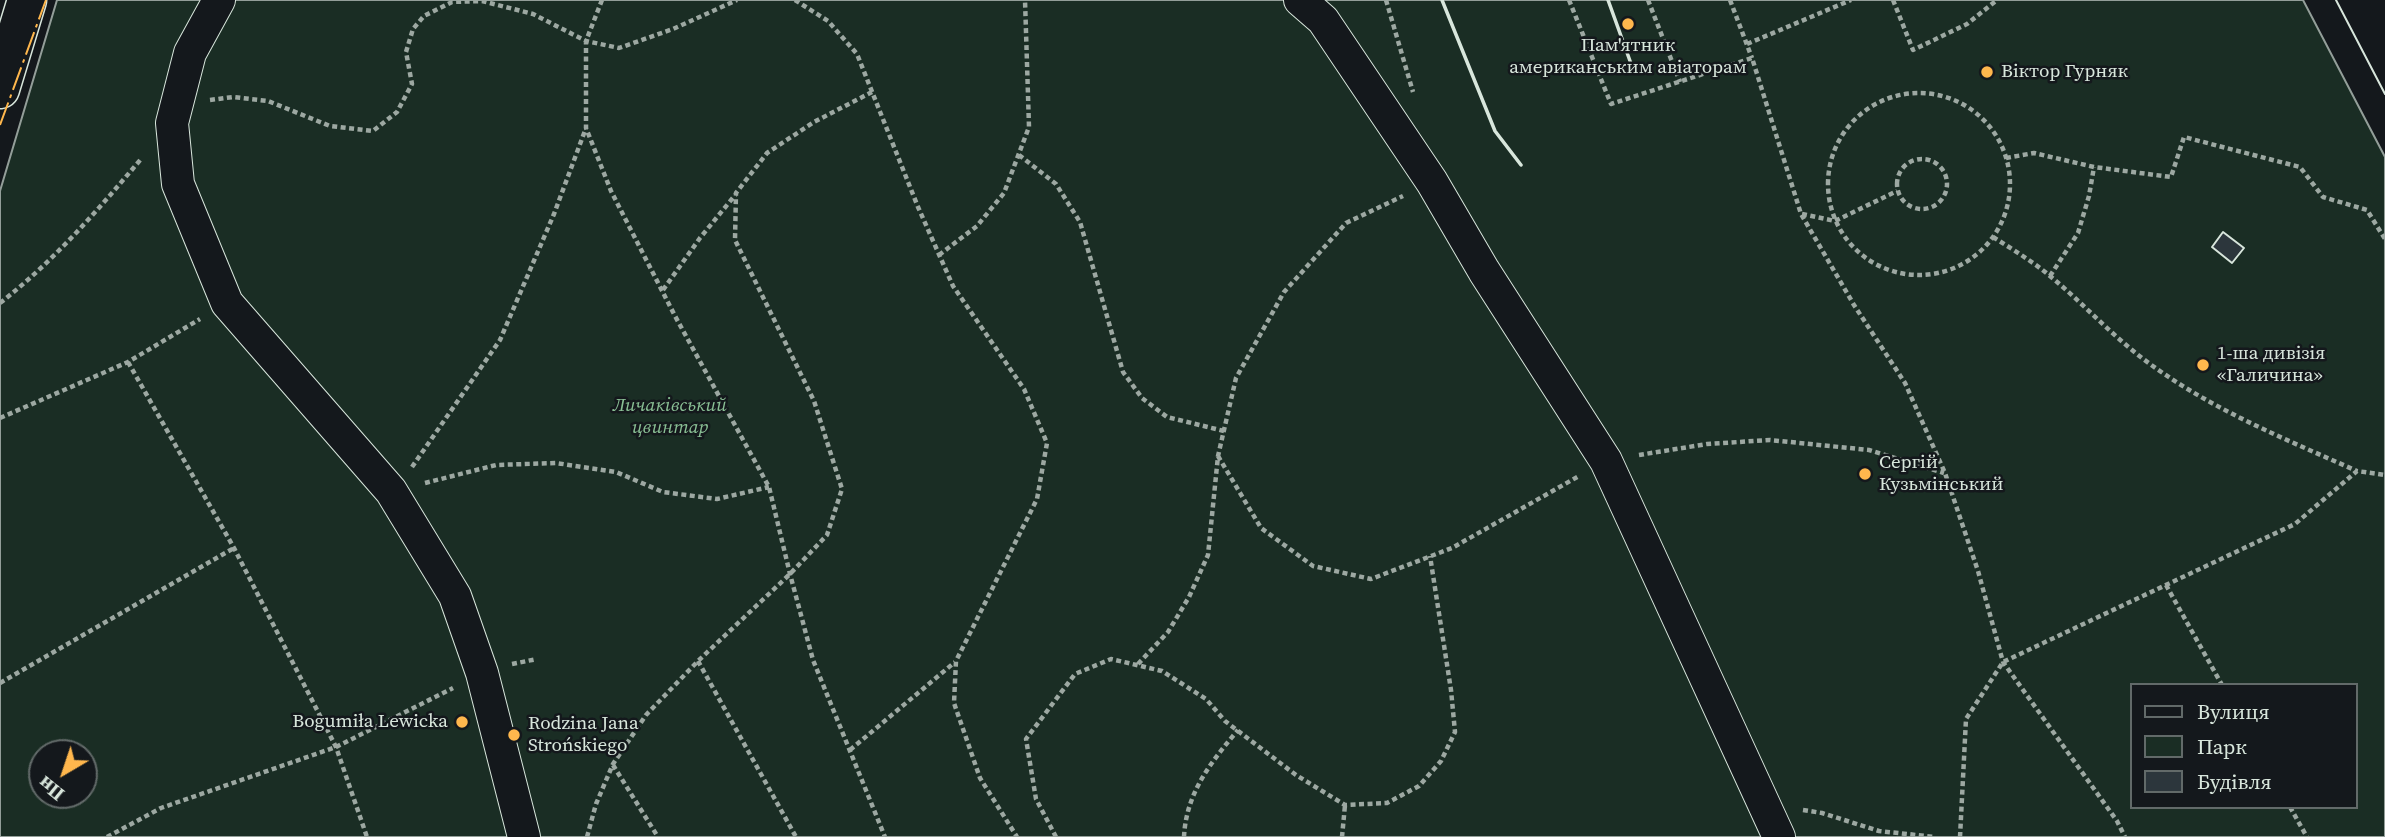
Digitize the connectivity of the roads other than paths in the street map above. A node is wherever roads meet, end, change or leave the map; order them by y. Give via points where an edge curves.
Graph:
1 (27, 0) edge
2 (219, 0) edge
3 (1300, 0) edge
4 (0, 89) edge
5 (524, 837) edge
6 (1779, 837) edge

1 - 4 street
2 - 5 street via 190,53 172,122 178,184 227,303 391,491 455,596 482,673
3 - 6 street via 1323,20 1432,182 1606,461

